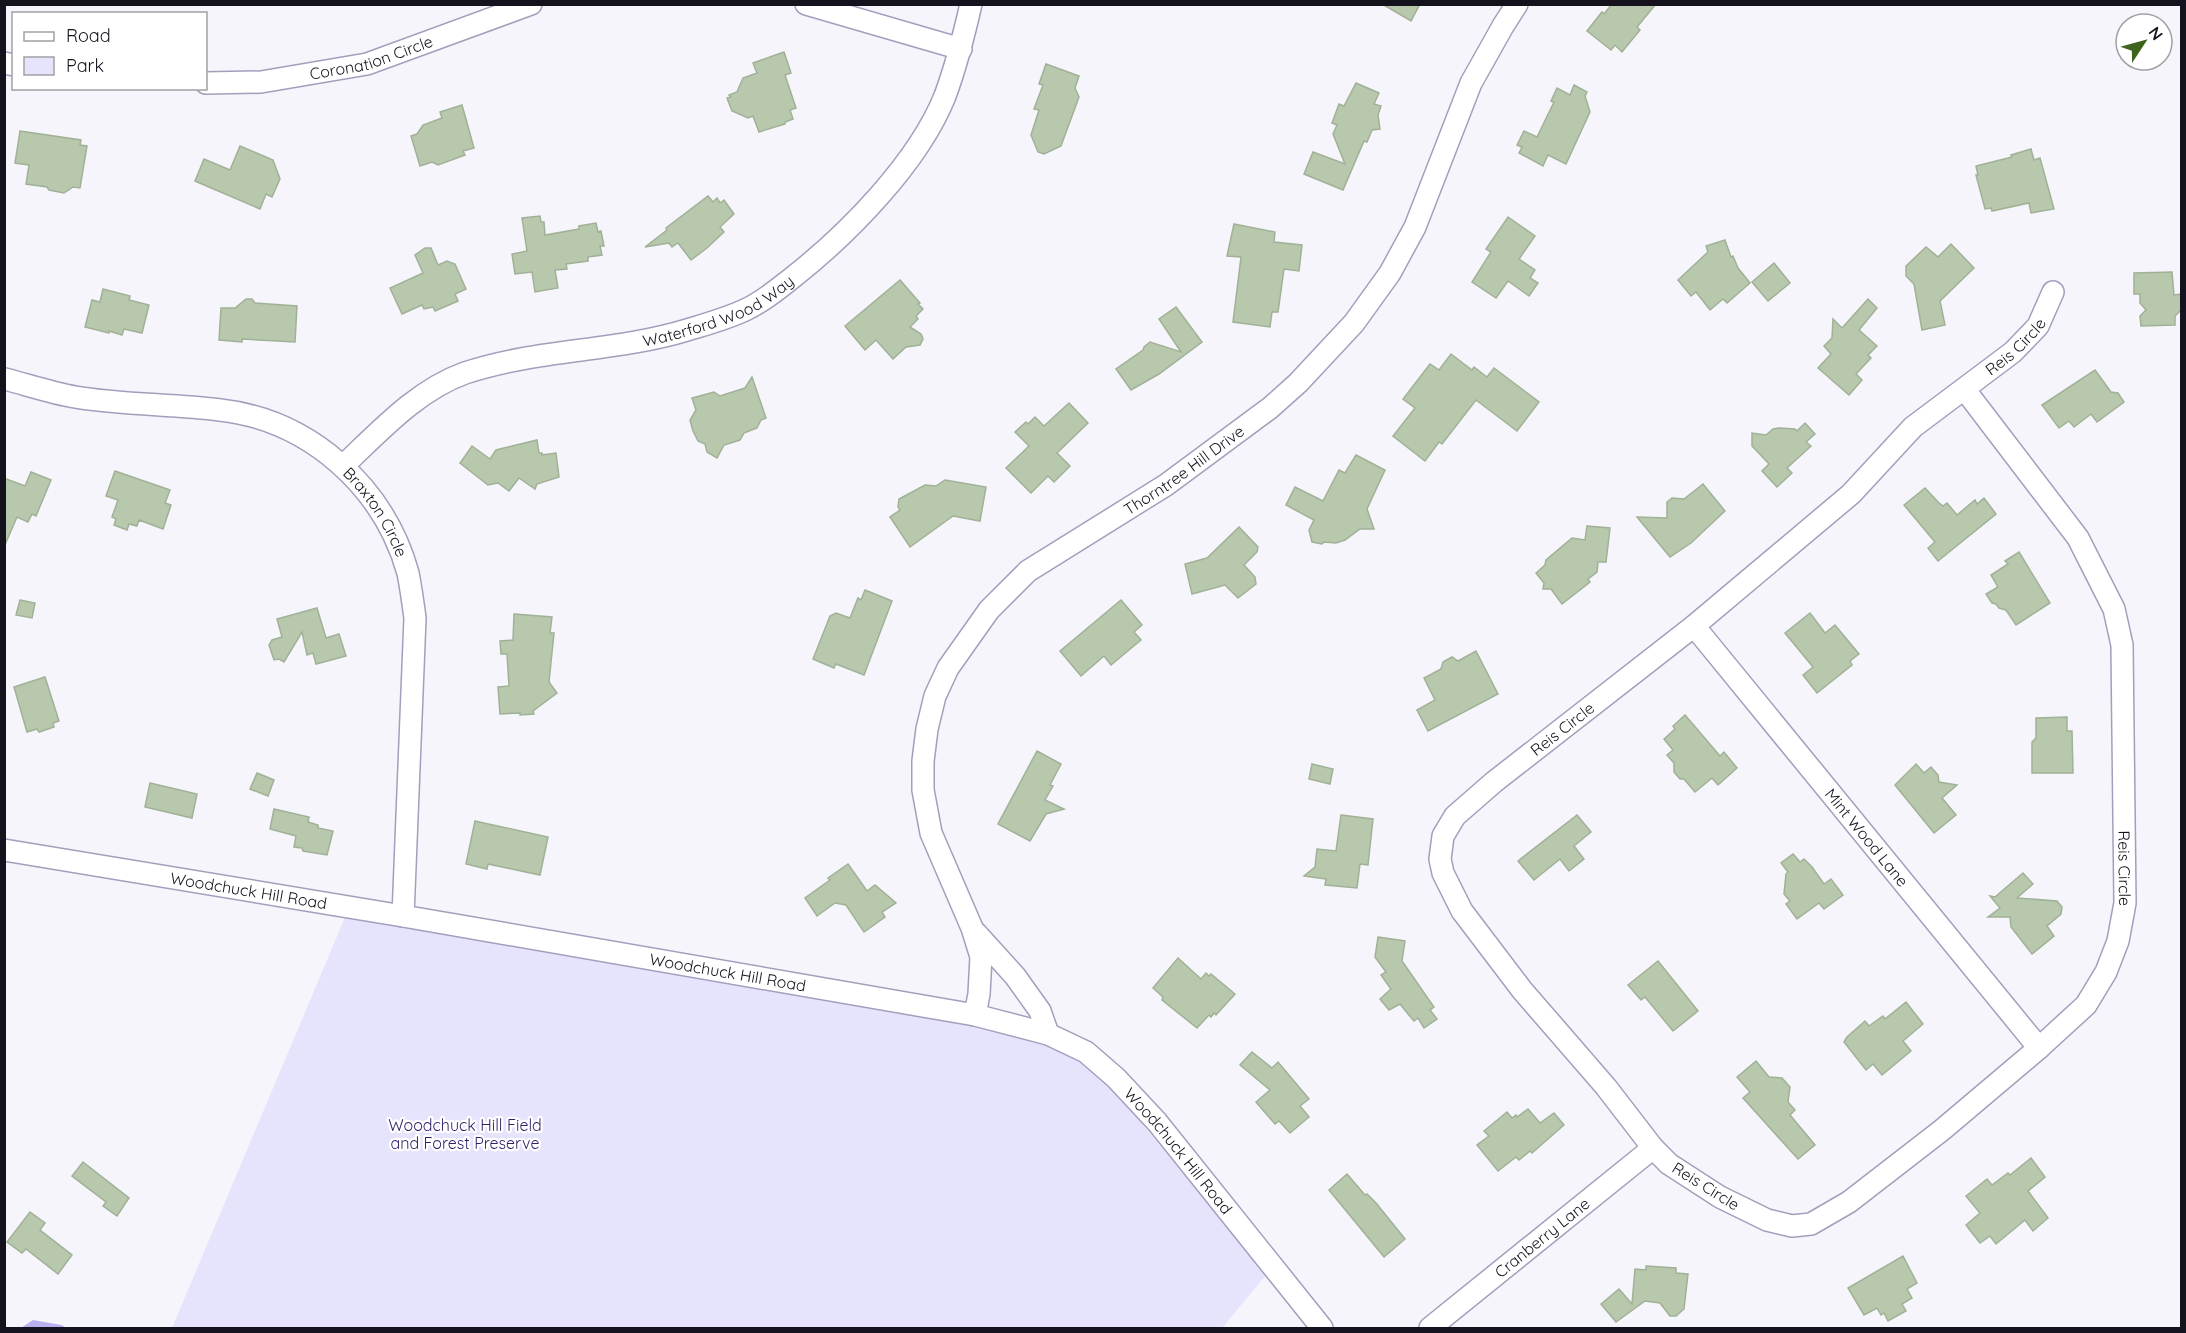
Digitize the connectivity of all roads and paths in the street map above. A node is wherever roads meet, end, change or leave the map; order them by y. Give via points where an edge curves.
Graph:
1 (531, 4) edge
2 (807, 4) edge
3 (971, 4) edge
4 (1517, 4) edge
5 (961, 48) junction
6 (207, 83) edge
7 (2053, 292) dead end
8 (5, 379) edge
9 (1965, 390) junction
10 (343, 466) junction
11 (1694, 626) junction
12 (4, 850) edge
13 (404, 916) junction
14 (972, 928) junction
15 (975, 1015) junction
16 (1048, 1034) junction
17 (2039, 1048) junction
18 (1653, 1148) junction
19 (1322, 1329) edge
20 (1430, 1329) edge

1 - 6 street, Coronation Circle via 367,64 261,81
2 - 5 street
3 - 5 street, Waterford Wood Way
4 - 14 street, Thorntree Hill Drive via 1471,83 1415,227 1390,273 1354,323 1270,408 1166,486 1028,571 988,610 948,668 935,696 927,729 923,790 931,833
5 - 10 street, Waterford Wood Way via 944,97 920,143 875,199 819,257 771,294 747,309 687,330 464,374 429,392 388,423
7 - 9 street, Reis Circle via 2038,326 2013,352
8 - 10 street, Braxton Circle via 76,397 248,415 285,427 321,447
9 - 11 street, Reis Circle via 1913,427 1851,494
9 - 17 street, Reis Circle via 2078,538 2114,609 2122,645 2125,903 2118,941 2106,972 2086,1005
10 - 13 street, Braxton Circle via 368,492 392,532 408,573 416,618
11 - 17 street, Mint Wood Lane
11 - 18 street, Reis Circle via 1455,816 1443,836 1440,860 1462,911
12 - 13 street, Woodchuck Hill Road
13 - 15 street, Woodchuck Hill Road
14 - 15 street, Thorntree Hill Drive via 981,957
14 - 16 street, Thorntree Hill Drive via 1040,1011
15 - 16 street, Woodchuck Hill Road
16 - 19 street, Woodchuck Hill Road via 1086,1052 1157,1122
17 - 18 street, Reis Circle via 1849,1202 1811,1224 1792,1226 1767,1220 1720,1197
18 - 20 street, Cranberry Lane

